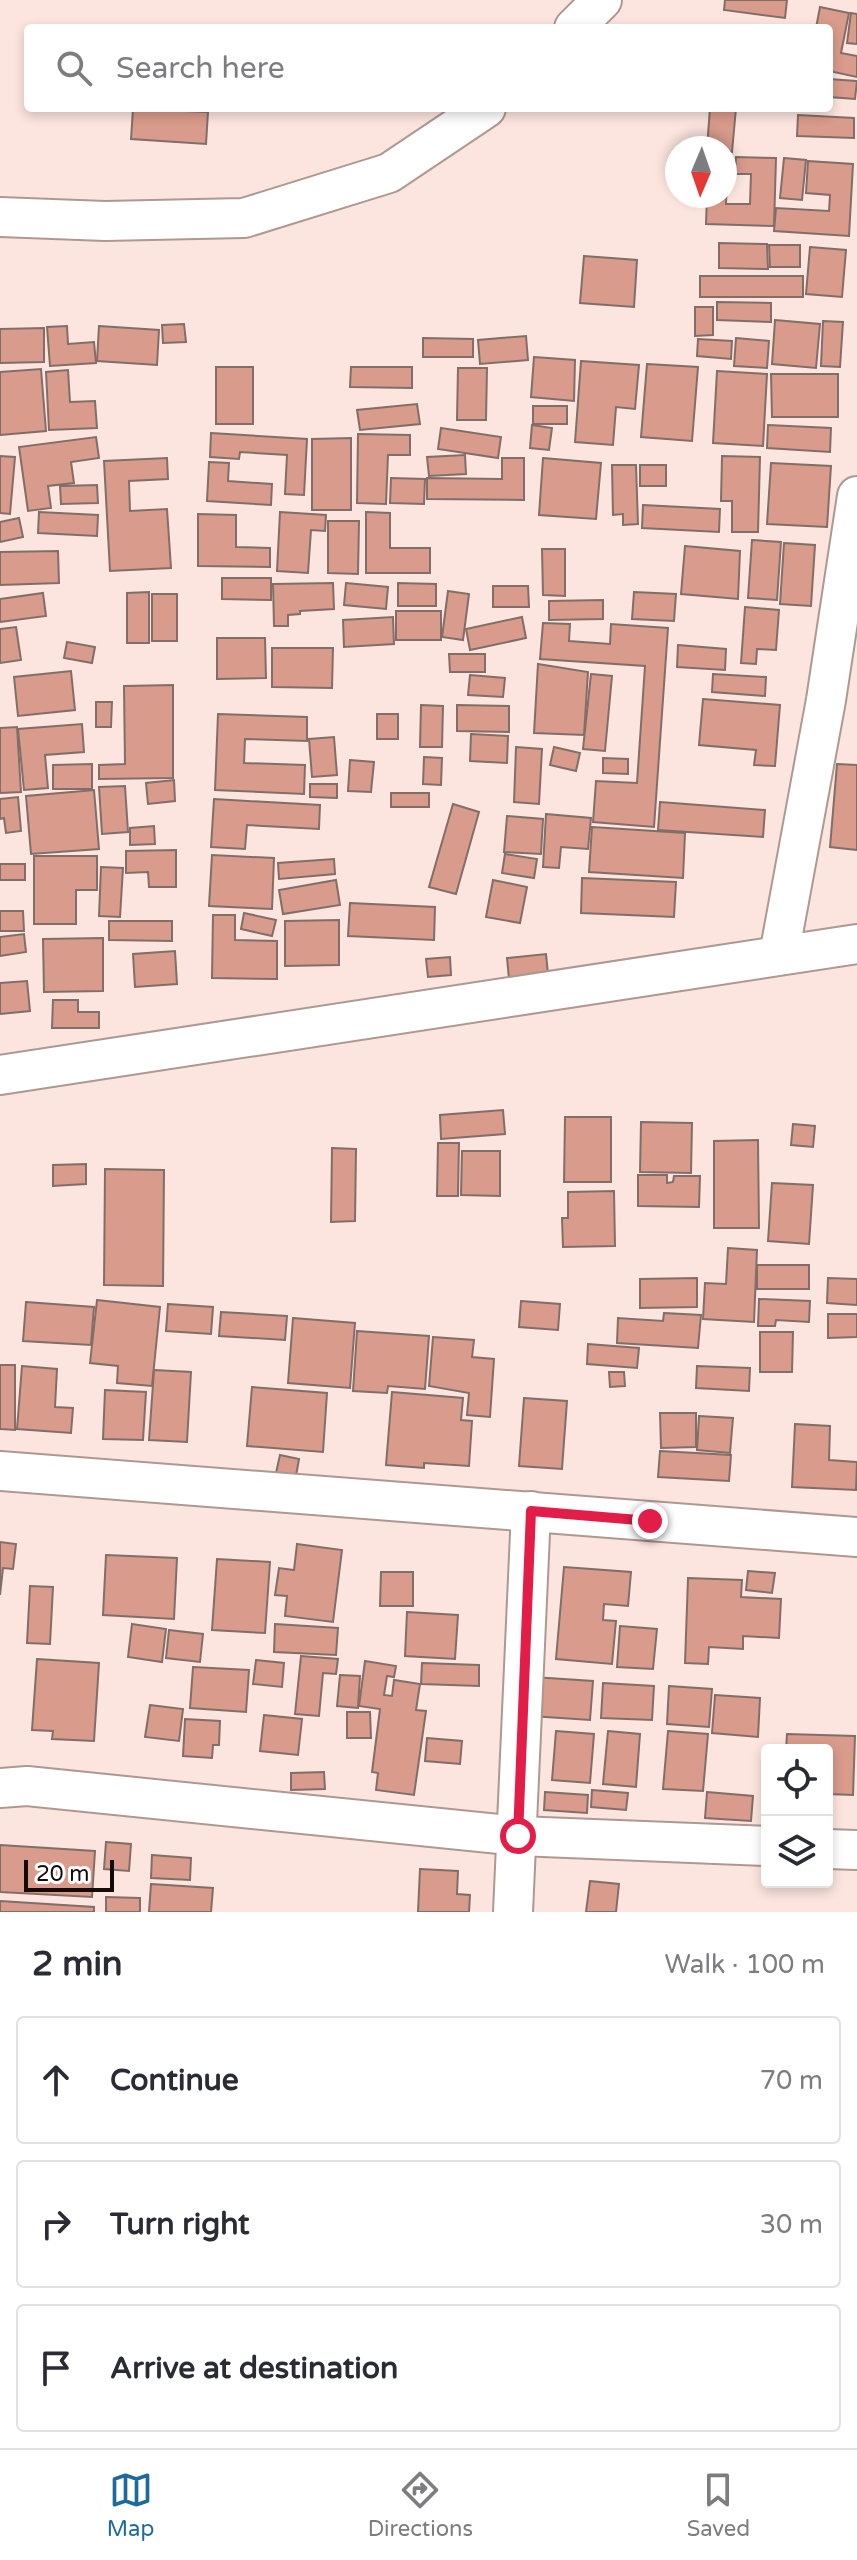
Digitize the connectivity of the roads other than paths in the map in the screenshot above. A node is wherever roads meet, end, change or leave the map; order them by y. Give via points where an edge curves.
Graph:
1 (602, 0) edge
2 (578, 24) edge
3 (480, 112) edge
4 (0, 217) edge
5 (857, 496) edge
6 (857, 944) edge
7 (779, 955) junction
8 (0, 1075) edge
9 (0, 1471) edge
10 (531, 1511) junction
11 (857, 1537) edge
12 (0, 1788) edge
13 (518, 1836) junction
14 (761, 1846) edge
15 (833, 1849) edge
16 (857, 1850) edge
17 (513, 1912) edge

1 - 2 street
3 - 4 street via 389,173 244,218
5 - 7 street
6 - 7 street
7 - 8 street
9 - 10 street
10 - 11 street
10 - 13 street
12 - 13 street via 27,1786
13 - 14 street
13 - 17 street
15 - 16 street

